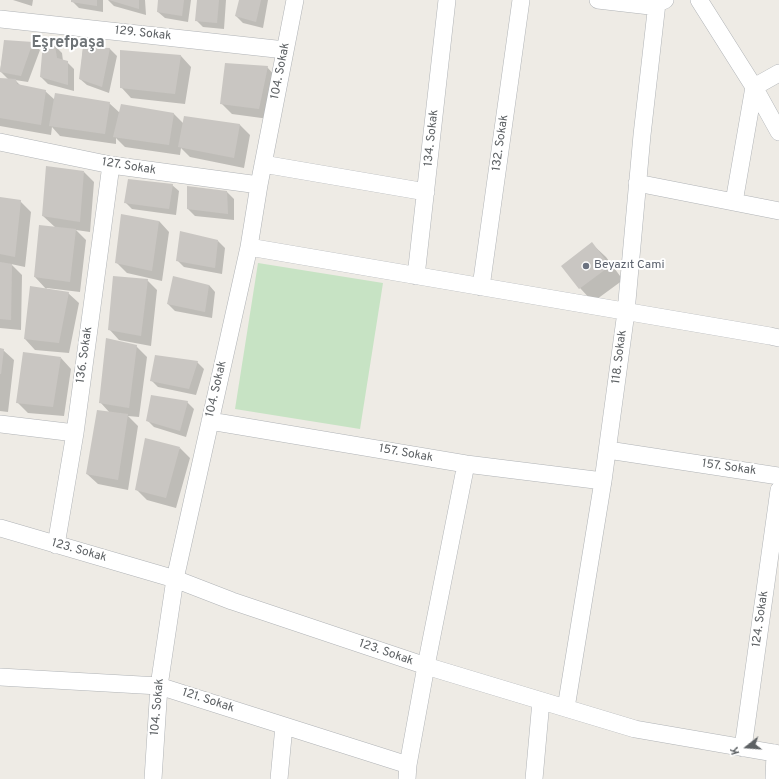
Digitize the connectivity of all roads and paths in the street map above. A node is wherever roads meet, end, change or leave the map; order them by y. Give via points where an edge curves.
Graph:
1 (295, 0) edge
2 (447, 0) edge
3 (521, 0) edge
4 (598, 0) edge
5 (699, 0) edge
6 (626, 2) edge
7 (661, 2) edge
8 (0, 19) edge
9 (285, 50) junction
10 (779, 73) edge
11 (754, 87) junction
12 (779, 132) edge
13 (0, 142) edge
14 (263, 164) junction
15 (111, 165) junction
16 (637, 182) junction
17 (259, 185) junction
18 (426, 192) junction
19 (734, 202) junction
20 (779, 211) edge
21 (249, 246) junction
22 (416, 276) junction
23 (481, 287) junction
24 (626, 312) junction
25 (779, 338) edge
26 (210, 421) junction
27 (0, 424) edge
28 (75, 433) junction
29 (608, 450) junction
30 (466, 464) junction
31 (779, 476) edge
32 (603, 481) junction
33 (779, 490) edge
34 (0, 528) edge
35 (56, 544) junction
36 (175, 579) junction
37 (426, 666) junction
38 (0, 678) edge
39 (159, 686) junction
40 (541, 701) junction
41 (566, 708) junction
42 (284, 726) junction
43 (744, 748) junction
44 (777, 754) edge
45 (408, 772) edge
46 (153, 779) edge
47 (279, 779) edge
48 (534, 779) edge
49 (774, 779) edge

1 - 9 street, 104. Sokak
2 - 18 street, 134. Sokak
3 - 23 street, 132. Sokak
4 - 6 street
5 - 11 street
6 - 7 street via 650,6
7 - 16 street, 118. Sokak
8 - 9 street, 129. Sokak
9 - 14 street, 104. Sokak
10 - 11 street
11 - 12 street
11 - 19 street
13 - 15 street, 127. Sokak
14 - 17 street, 104. Sokak
14 - 18 street
15 - 17 street, 127. Sokak
15 - 28 street, 136. Sokak
16 - 19 street
16 - 24 street, 118. Sokak
17 - 21 street, 104. Sokak
18 - 22 street, 134. Sokak
19 - 20 street
21 - 22 street
21 - 26 street, 104. Sokak
22 - 23 street
23 - 24 street
24 - 25 street
24 - 29 street, 118. Sokak
26 - 30 street, 157. Sokak
26 - 36 street, 104. Sokak
27 - 28 street
28 - 35 street, 136. Sokak
29 - 31 street, 157. Sokak
29 - 32 street, 118. Sokak
30 - 32 street, 157. Sokak
30 - 37 street
32 - 41 street, 118. Sokak
33 - 43 street, 124. Sokak
34 - 35 street, 123. Sokak
35 - 36 street, 123. Sokak
36 - 37 street, 123. Sokak via 232,601
36 - 39 street, 104. Sokak
37 - 40 street, 123. Sokak
37 - 45 street
38 - 39 street, 121. Sokak
39 - 42 street, 121. Sokak
39 - 46 street, 104. Sokak
40 - 41 street, 123. Sokak
40 - 48 street
41 - 43 street, 123. Sokak via 635,729
42 - 45 street, 121. Sokak
42 - 47 street
43 - 44 street, 123. Sokak
44 - 49 street

